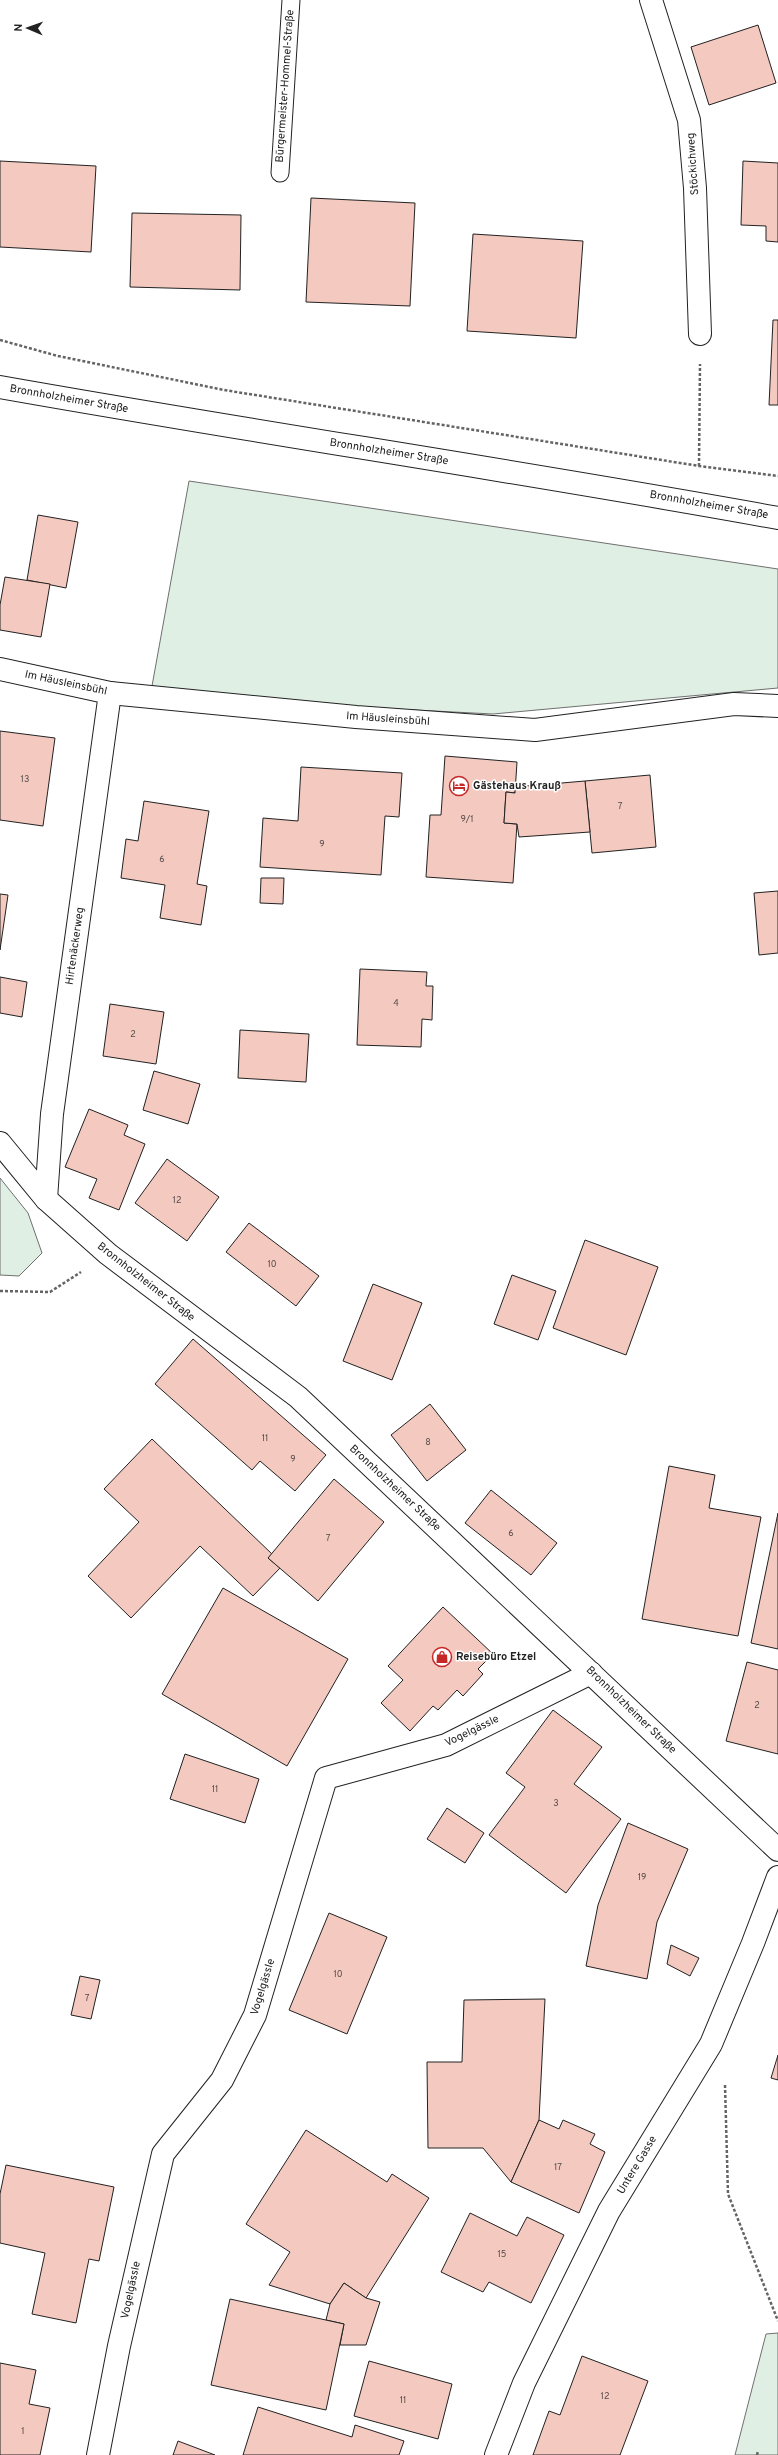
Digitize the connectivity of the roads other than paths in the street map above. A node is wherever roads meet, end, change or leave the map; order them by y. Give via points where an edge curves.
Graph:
1 (291, 0) edge
2 (652, 0) edge
3 (280, 173) dead end
4 (700, 334) road end
5 (0, 387) edge
6 (778, 518) edge
7 (0, 669) edge
8 (110, 693) junction
9 (778, 706) edge
10 (0, 1143) edge
11 (46, 1199) junction
12 (591, 1673) junction
13 (778, 1850) edge
14 (778, 1877) edge
15 (98, 2455) edge
16 (496, 2455) edge

1 - 3 lane, Bürgermeister-Hommel-Straße
2 - 4 street, Stöckichweg via 689,120 695,188
5 - 6 street, Bronnholzheimer Straße via 233,428 581,482
7 - 8 street, Im Häusleinsbühl
8 - 9 street, Im Häusleinsbühl via 356,717 535,730 734,704
8 - 11 street, Hirtenäckerweg via 52,1114
10 - 11 street, Bronnholzheimer Straße
11 - 12 street, Bronnholzheimer Straße via 108,1254 298,1397
12 - 13 street, Bronnholzheimer Straße
12 - 15 street, Vogelgässle via 446,1745 326,1778 255,2015 222,2080 163,2154 124,2324
14 - 16 street, Untere Gasse via 710,2044 609,2211 524,2383

